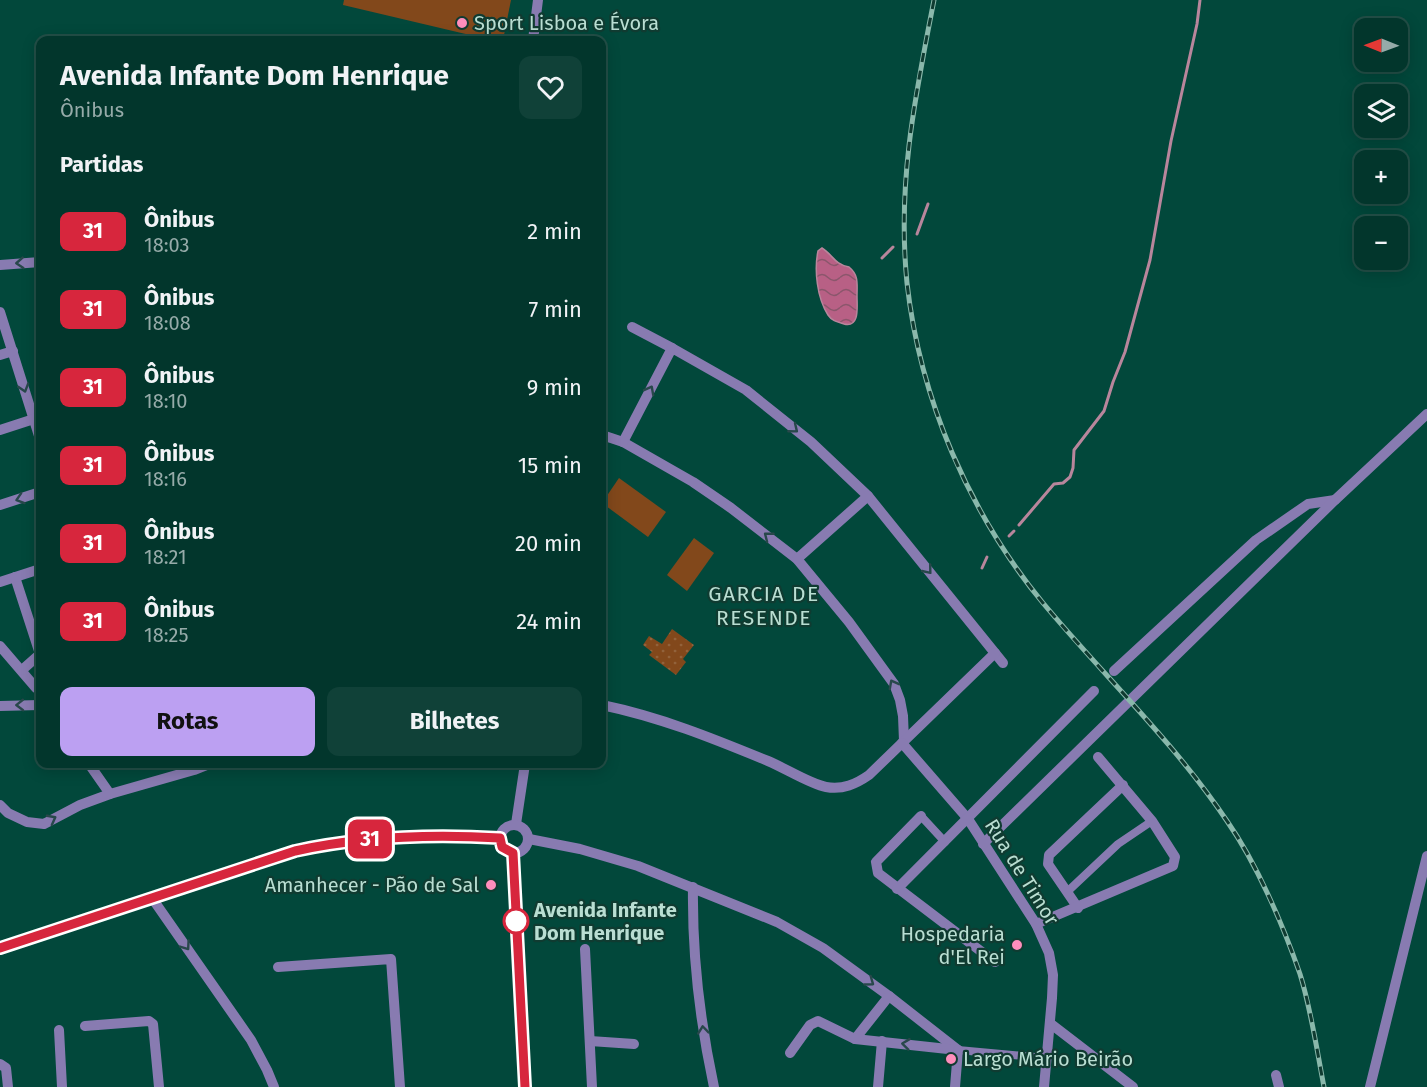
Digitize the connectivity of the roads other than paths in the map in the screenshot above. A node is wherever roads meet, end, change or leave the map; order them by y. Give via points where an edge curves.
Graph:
1 (538, 0) edge
2 (534, 36) edge
3 (36, 262) edge
4 (0, 264) edge
5 (0, 312) edge
6 (632, 327) dead end
7 (672, 348) junction
8 (13, 351) junction
9 (0, 355) edge
10 (1427, 414) edge
11 (36, 415) edge
12 (36, 418) edge
13 (0, 430) edge
14 (606, 436) edge
15 (622, 442) junction
16 (36, 493) edge
17 (868, 496) junction
18 (1335, 500) junction
19 (0, 505) edge
20 (797, 559) junction
21 (36, 570) edge
22 (15, 577) junction
23 (0, 582) edge
24 (36, 642) edge
25 (0, 646) edge
26 (995, 653) junction
27 (36, 658) edge
28 (1003, 663) dead end
29 (22, 670) junction
30 (1114, 671) dead end
31 (36, 688) edge
32 (1094, 692) dead end
33 (36, 705) edge
34 (0, 706) edge
35 (606, 706) edge
36 (903, 742) junction
37 (1098, 757) dead end
38 (92, 768) edge
39 (199, 768) edge
40 (524, 768) edge
41 (1124, 785) junction
42 (110, 794) junction
43 (0, 806) edge
44 (921, 816) joint
45 (968, 819) junction
46 (1152, 821) junction
47 (516, 824) junction
48 (500, 838) junction
49 (529, 839) junction
50 (945, 842) junction
51 (983, 844) junction
52 (513, 853) junction
53 (1427, 856) edge
54 (693, 887) junction
55 (897, 890) junction
56 (1067, 892) junction
57 (152, 898) junction
58 (1078, 908) junction
59 (1036, 924) junction
60 (0, 948) edge
61 (585, 949) dead end
62 (995, 962) dead end
63 (278, 967) dead end
64 (889, 996) junction
65 (1051, 1024) junction
66 (86, 1026) dead end
67 (59, 1030) dead end
68 (855, 1039) junction
69 (590, 1041) junction
70 (882, 1041) junction
71 (634, 1044) dead end
72 (958, 1050) junction
73 (790, 1053) dead end
74 (1047, 1058) junction
75 (0, 1064) edge
76 (1276, 1076) dead end
77 (8, 1087) edge
78 (62, 1087) edge
79 (159, 1087) edge
80 (274, 1087) edge
81 (400, 1087) edge
82 (525, 1087) edge
83 (592, 1087) edge
84 (714, 1087) edge
85 (878, 1087) edge
86 (954, 1087) edge
87 (1044, 1087) edge
88 (1133, 1087) edge
89 (1279, 1087) edge
90 (1370, 1087) edge

1 - 2 street
3 -> 4 street
5 - 8 street
6 - 7 street
15 -> 7 street
7 -> 17 street via 746,390 811,442
8 - 9 street
8 -> 11 street
10 - 18 street
12 - 13 street
14 - 15 street
20 -> 15 street via 732,508
16 -> 19 street
17 - 20 street
17 -> 26 street
18 - 30 street via 1308,504 1256,540
18 - 51 street
36 -> 20 street via 903,716 894,684
21 - 22 street
22 - 23 street
22 - 24 street
25 - 29 street
26 - 28 street
26 - 36 street
27 - 29 street
29 - 31 street
32 - 45 street, Rua de Timor
33 -> 34 street
35 - 36 street via 686,728 835,788 858,783
36 - 45 street
37 - 41 street
38 - 42 street
39 - 42 street
40 - 47 street
41 - 46 street
41 - 56 street via 1049,855 1048,864
43 -> 42 street via 27,822 44,824
44 - 50 street
44 - 55 street via 876,862 878,873
45 - 50 street
45 - 51 street, Rua de Timor
46 - 56 street via 1118,844
46 - 58 street via 1175,857 1173,866
47 - 48 street via 505,828
47 - 49 street via 525,829
48 - 52 street via 502,847
48 - 57 street via 409,836 325,844
49 - 52 street via 522,851
49 - 54 street via 580,849
50 - 55 street
51 - 59 street, Rua de Timor
52 - 82 street
53 - 90 street
54 -> 64 street via 777,922 822,948
84 -> 54 street via 705,1044 692,928
55 - 62 street
56 - 58 street
57 - 60 street
57 -> 80 street via 251,1040
58 - 59 street
59 - 65 street, Rua de Timor via 1053,975
61 - 69 street
63 - 81 street via 391,959
64 - 68 street
64 - 72 street
65 - 74 street, Rua de Timor
65 - 88 street
66 - 79 street via 149,1021 153,1024
67 - 78 street
68 - 70 street
68 - 73 street via 818,1021 810,1025
69 - 71 street
69 - 83 street
72 -> 70 street
70 - 85 street
72 - 74 street
72 - 86 street
74 - 87 street, Rua de Timor
75 - 77 street via 6,1068
76 - 89 street

